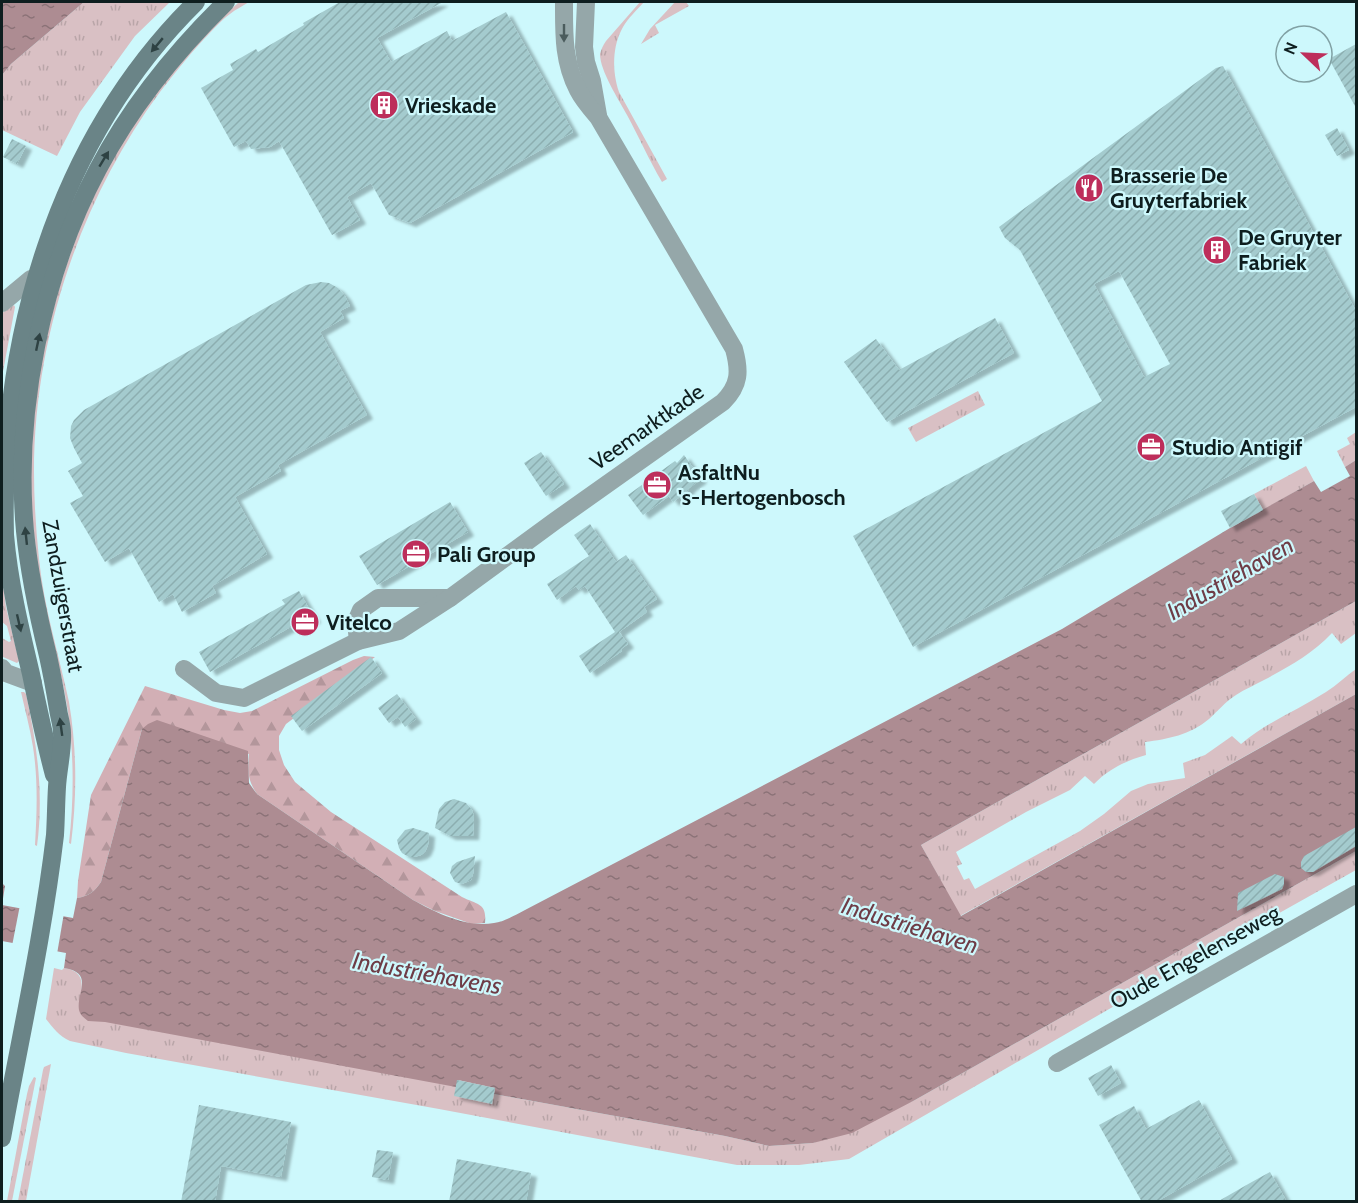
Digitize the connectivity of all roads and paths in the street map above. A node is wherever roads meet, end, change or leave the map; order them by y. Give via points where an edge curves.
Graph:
1 (196, 2) edge
2 (226, 2) edge
3 (564, 2) edge
4 (586, 2) edge
5 (598, 117) junction
6 (31, 279) junction
7 (2, 303) edge
8 (450, 598) junction
9 (358, 641) junction
10 (2, 668) edge
11 (184, 669) dead end
12 (33, 683) junction
13 (57, 785) junction
14 (1356, 894) edge
15 (1057, 1063) dead end
16 (2, 1138) edge

1 -> 6 main road, Zandzuigerstraat via 142,63 109,109 52,217
13 -> 2 main road, Zandzuigerstraat via 62,735 25,530 26,408 37,342 72,225 98,169 158,77
3 -> 5 street, Veemarktkade via 568,65 578,92
4 - 5 street, Veemarktkade via 584,47
5 - 8 street, Veemarktkade via 734,349 739,367 736,382 723,402
6 - 7 street
6 -> 12 main road, Zandzuigerstraat via 6,405 2,472 5,537 14,599
8 - 9 street, Veemarktkade via 399,631
8 - 9 street via 378,598 361,610 356,622
9 - 11 street, Veemarktkade via 243,698 216,693
10 - 12 street, Zandzuigerstraat
12 - 13 main road, Zandzuigerstraat
13 - 16 main road, Zandzuigerstraat via 55,833 44,908
14 - 15 street, Oude Engelenseweg

